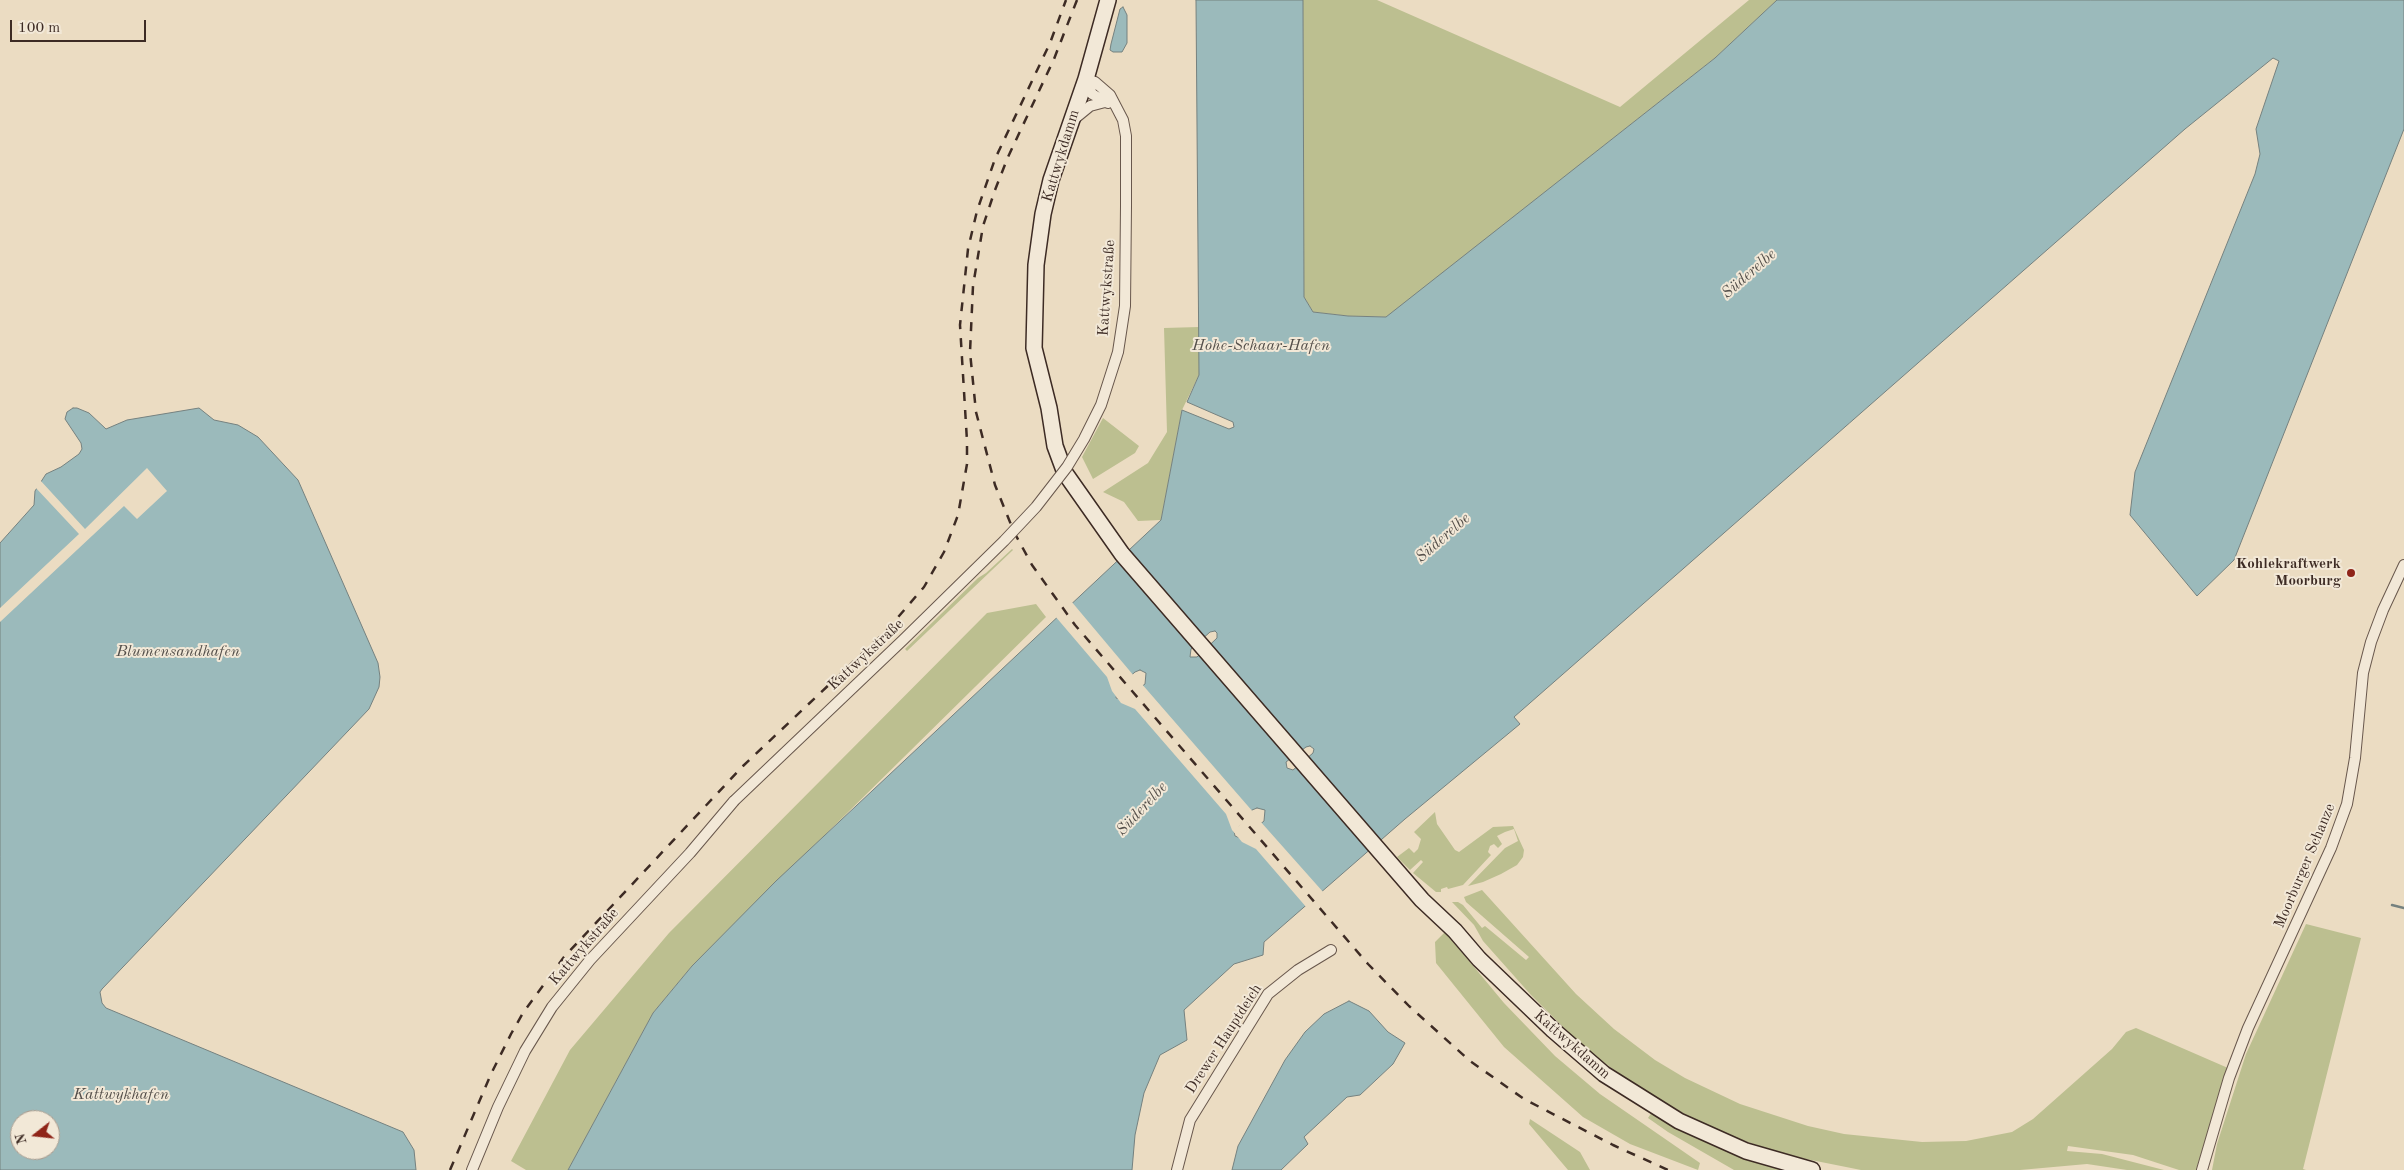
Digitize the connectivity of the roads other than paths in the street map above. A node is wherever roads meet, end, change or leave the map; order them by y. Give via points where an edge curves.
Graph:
1 (1108, 0) edge
2 (1086, 79) junction
3 (1109, 103) junction
4 (1069, 124) junction
5 (2404, 565) edge
6 (1332, 950) dead end
7 (472, 1170) edge
8 (1177, 1170) edge
9 (1812, 1170) edge
10 (2202, 1170) edge

1 - 2 main road, Kattwykdamm
2 - 3 street, Kattwykstraße via 1110,95
2 - 4 main road, Kattwykdamm
3 - 4 street via 1086,108
3 - 7 street, Kattwykstraße, bridge via 1120,113 1125,128 1124,306 1118,352 1101,405 1071,461 1048,493 1004,541 734,802 590,960 552,1007 525,1051
4 - 9 main road, Kattwykdamm via 1043,214 1036,265 1035,315 1044,366 1044,388 1076,484 1122,554 1426,904 1553,1030 1604,1074 1701,1133 1770,1159
5 - 10 street, Moorburger Schanze via 2371,642 2347,804 2331,848 2248,1028 2229,1078
6 - 8 street, Drewer Hauptdeich via 1298,970 1268,994 1190,1120

